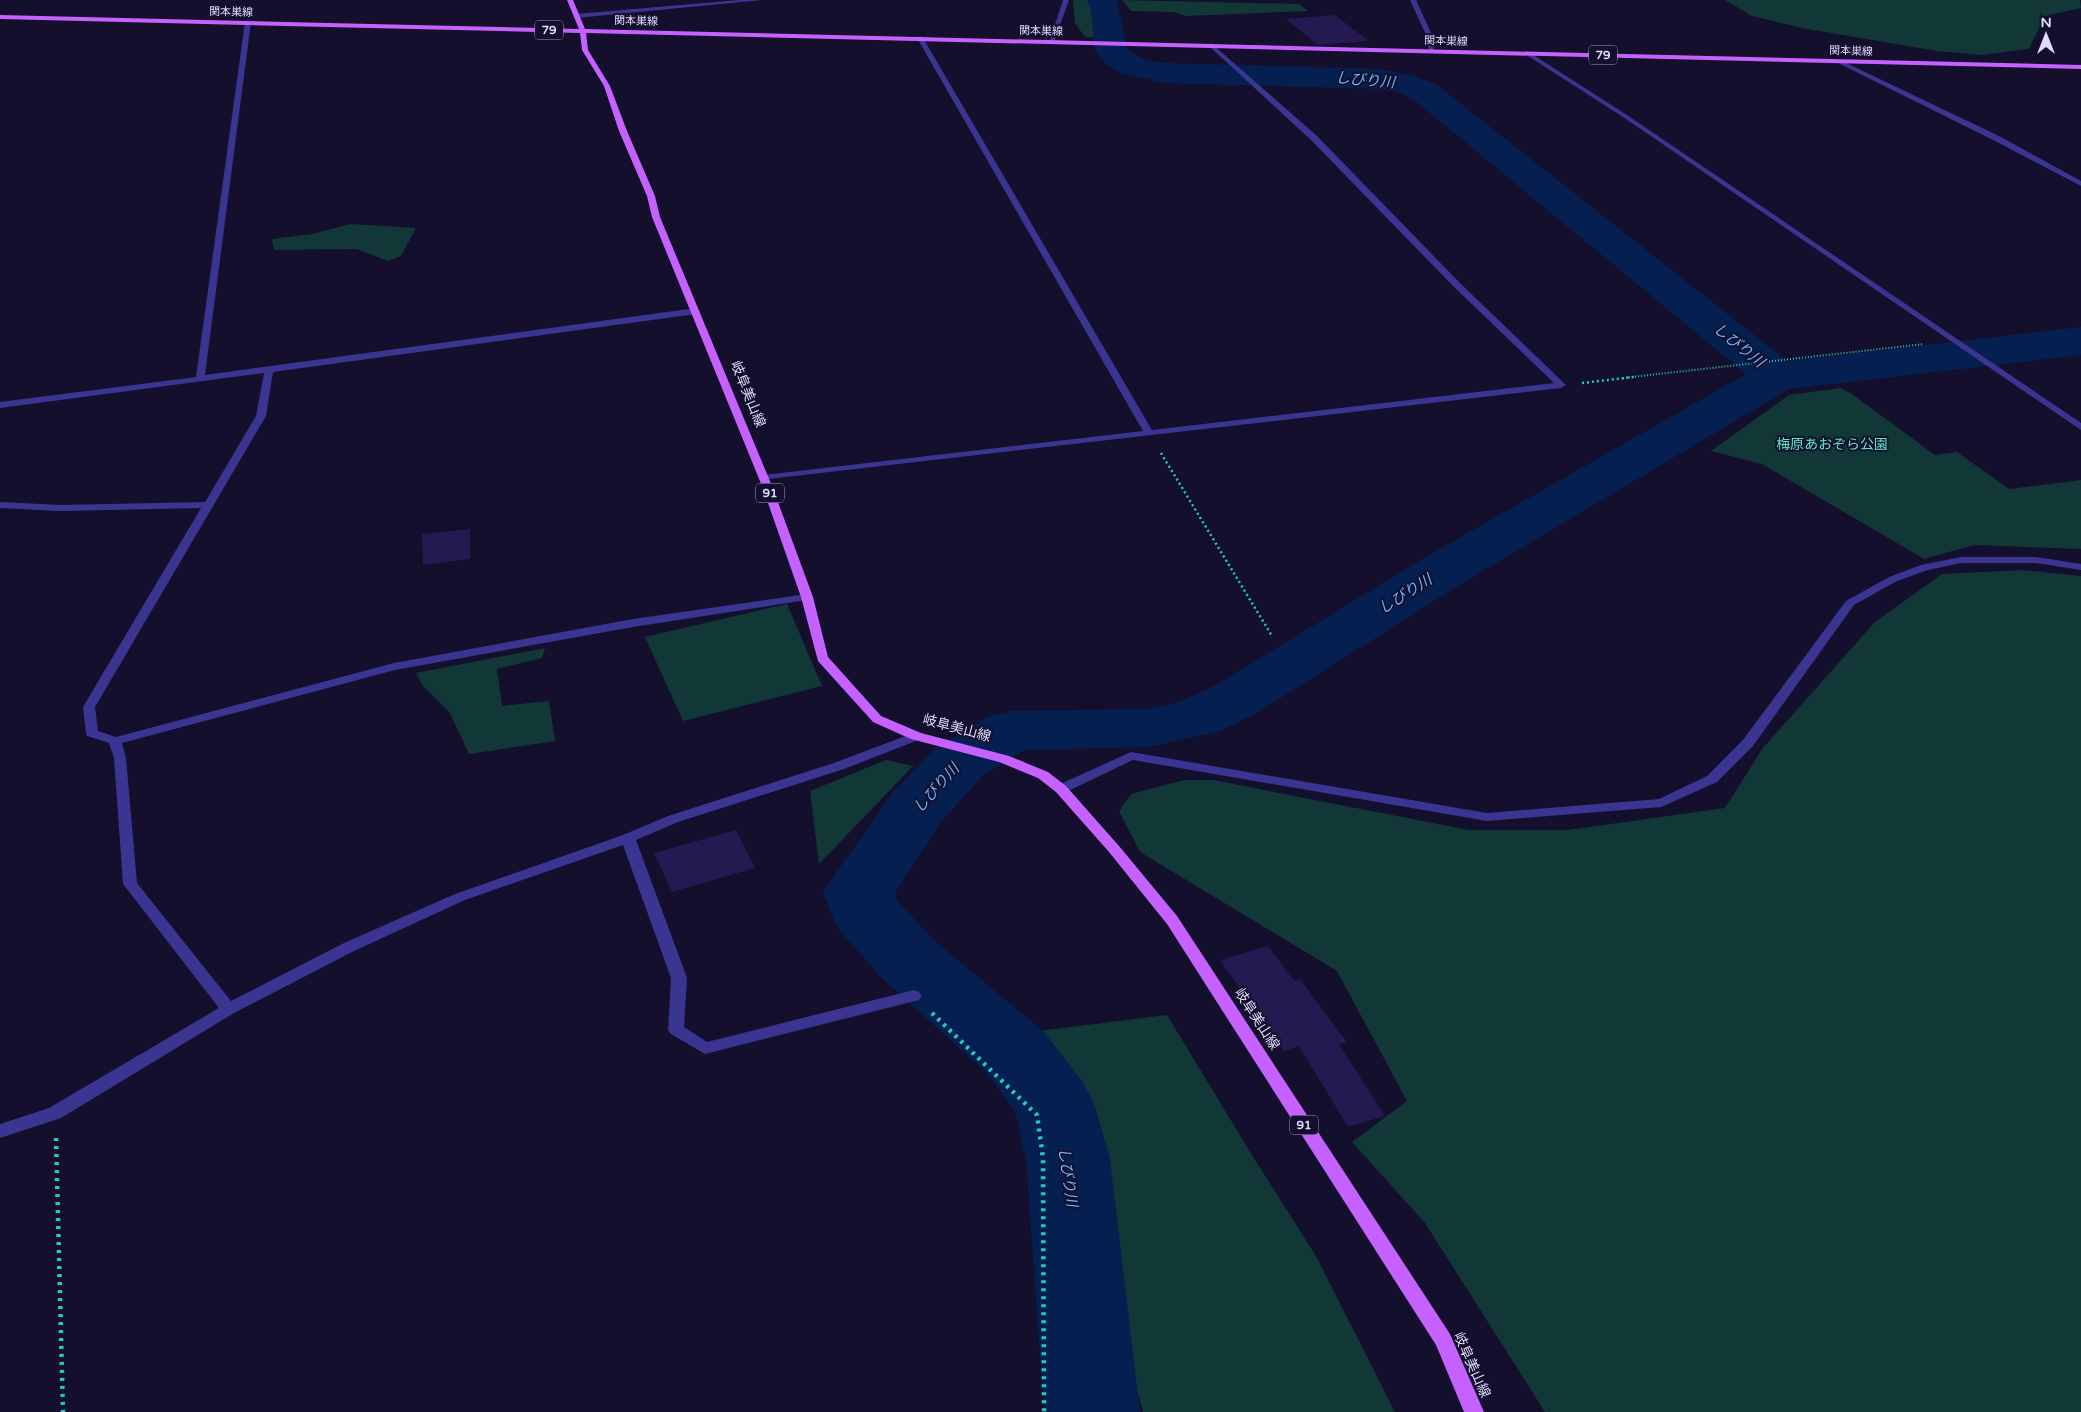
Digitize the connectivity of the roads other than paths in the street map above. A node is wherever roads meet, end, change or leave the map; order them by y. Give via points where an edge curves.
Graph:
1 (570, 0) edge
2 (758, 0) edge
3 (1066, 0) edge
4 (1412, 0) edge
5 (576, 16) junction
6 (0, 17) edge
7 (248, 22) junction
8 (583, 31) junction
9 (920, 38) junction
10 (1052, 42) junction
11 (1211, 45) junction
12 (1432, 51) junction
13 (1527, 53) junction
14 (1838, 61) junction
15 (2081, 66) edge
16 (2081, 184) edge
17 (696, 310) junction
18 (269, 370) junction
19 (200, 379) junction
20 (0, 405) edge
21 (2081, 426) edge
22 (1149, 433) junction
23 (764, 478) junction
24 (0, 505) edge
25 (207, 505) junction
26 (2081, 567) edge
27 (807, 596) junction
28 (916, 736) junction
29 (115, 741) junction
30 (1061, 788) junction
31 (628, 838) junction
32 (914, 996) road end
33 (229, 1009) junction
34 (0, 1131) edge
35 (1474, 1412) edge

1 - 5 main road, 岐阜美山線 / 91
2 - 5 street
3 - 10 street
4 - 12 street via 1429,35
5 - 8 main road, 岐阜美山線 / 91
6 - 7 main road, 関本巣線 / 79
7 - 8 main road, 関本巣線 / 79
7 - 19 street
8 - 9 main road, 関本巣線 / 79
8 - 17 main road, 岐阜美山線 / 91 via 585,50 607,86 656,217
9 - 10 main road, 関本巣線 / 79
9 - 22 street
10 - 11 main road, 関本巣線 / 79
11 - 12 main road, 関本巣線 / 79
11 - 22 street via 1314,138 1457,285 1561,385
12 - 13 main road, 関本巣線 / 79
13 - 14 main road, 関本巣線 / 79
13 - 21 street
14 - 15 main road, 関本巣線 / 79
14 - 16 street via 1998,139
17 - 18 street
17 - 23 main road, 岐阜美山線 / 91
18 - 19 street
18 - 25 street via 260,416
19 - 20 street
22 - 23 street
23 - 27 main road, 岐阜美山線 / 91
24 - 25 street via 60,508
25 - 29 street via 89,707 92,733
26 - 30 street via 2036,560 1961,560 1925,567 1893,579 1850,603 1748,743 1712,779 1661,803 1488,816 1131,756
27 - 28 main road, 岐阜美山線 / 91 via 822,658 877,719
27 - 29 street via 394,667
28 - 30 main road, 岐阜美山線 / 91 via 1004,759 1043,775
28 - 31 street via 839,766 673,819
29 - 33 street via 120,758 130,884
30 - 35 main road, 岐阜美山線 / 91 via 1172,920 1443,1340
31 - 32 street via 678,978 676,1030 705,1048
31 - 33 street via 460,896 349,947
33 - 34 street via 55,1113

